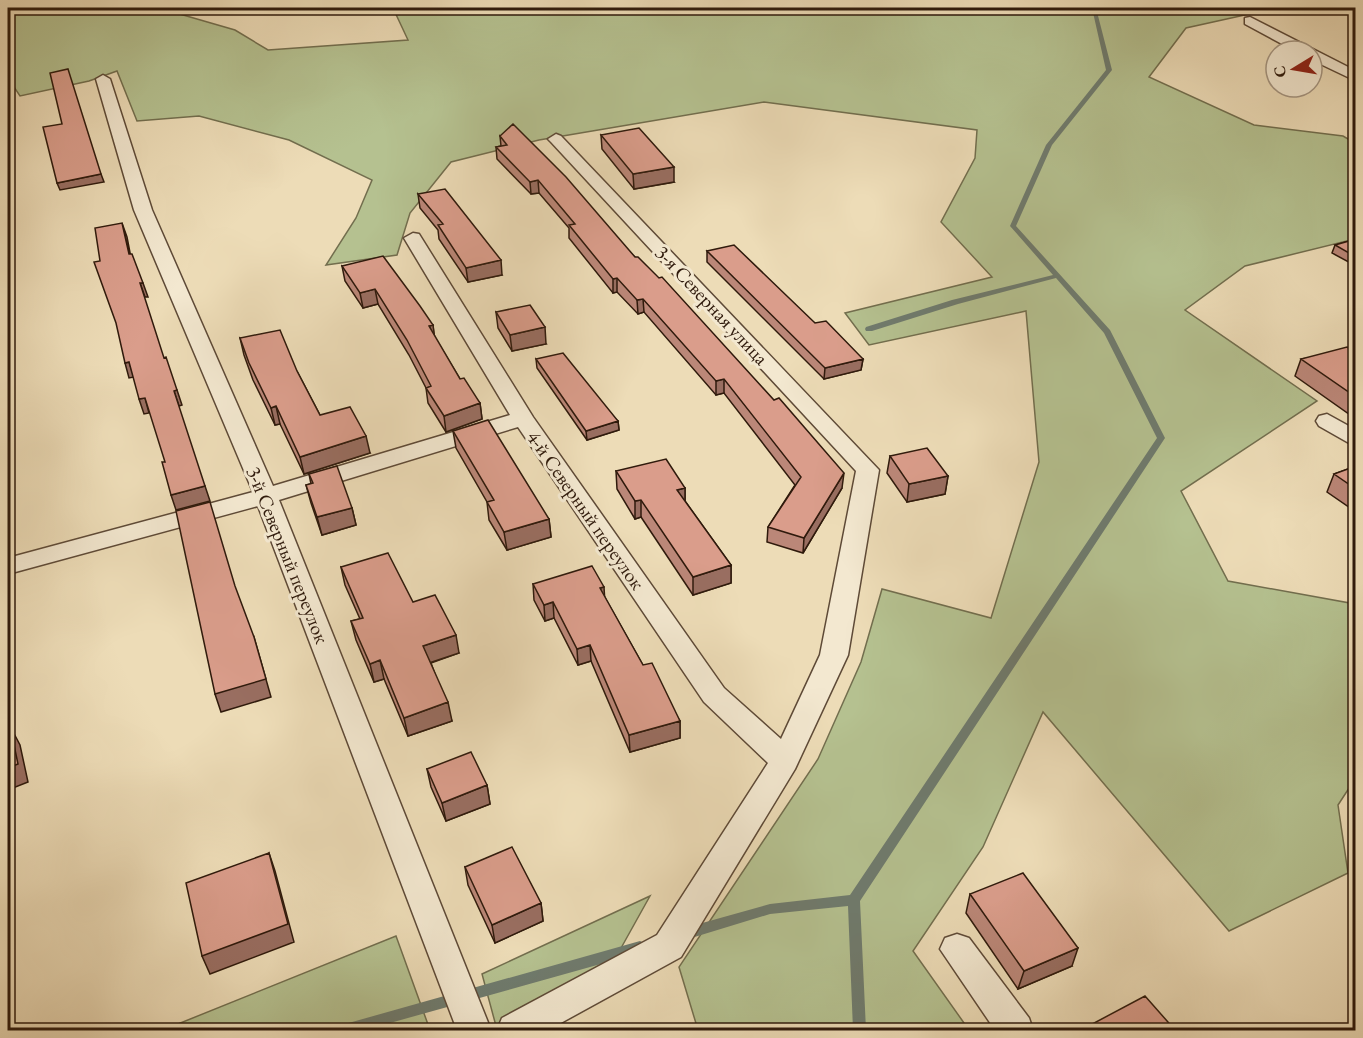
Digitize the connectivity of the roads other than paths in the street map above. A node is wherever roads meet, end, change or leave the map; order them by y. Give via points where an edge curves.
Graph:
1 (1250, 21) dead end
2 (1283, 39) edge
3 (1324, 61) edge
4 (1356, 77) edge
5 (103, 79) dead end
6 (556, 139) dead end
7 (413, 238) dead end
8 (523, 418) junction
9 (1327, 421) dead end
10 (1356, 440) edge
11 (266, 496) junction
12 (8, 566) edge
13 (785, 761) junction
14 (957, 949) dead end
15 (474, 1030) edge
16 (515, 1030) edge
17 (1016, 1030) edge

1 - 2 street
3 - 4 street
5 - 11 street, 3-й Северный переулок via 143,210
6 - 13 street, 3-я Северная улица via 868,470 834,655
7 - 8 street, 4-й Северный переулок
8 - 11 street
8 - 13 street, 4-й Северный переулок via 714,695
9 - 10 street
11 - 12 street
11 - 15 street, 3-й Северный переулок
13 - 16 street via 669,946
14 - 17 street

